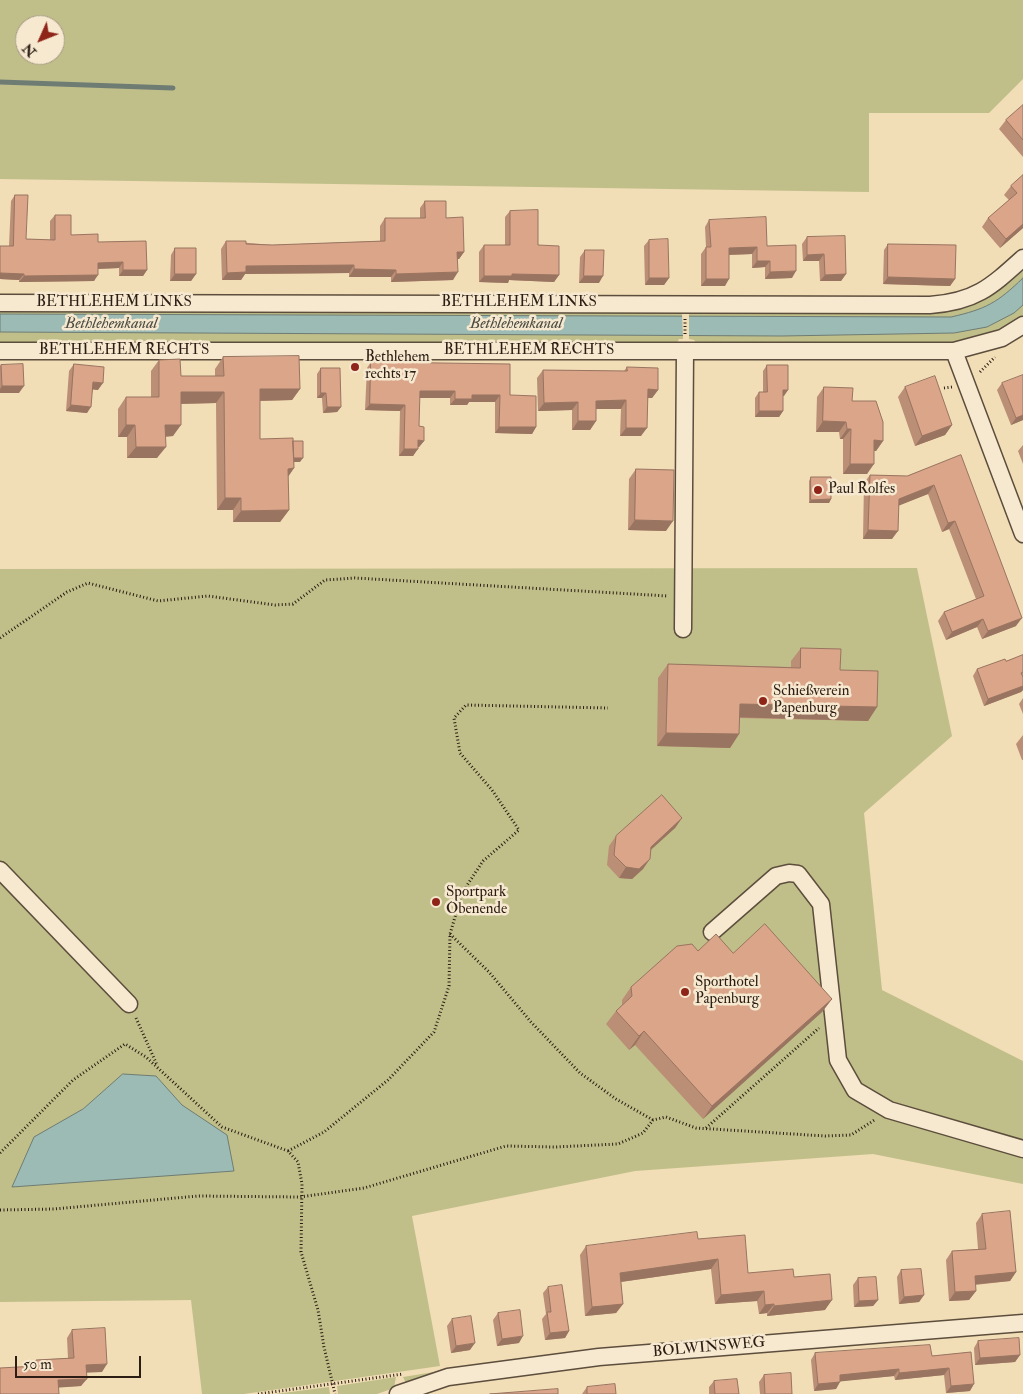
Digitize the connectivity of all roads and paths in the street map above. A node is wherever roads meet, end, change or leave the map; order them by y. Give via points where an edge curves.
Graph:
1 (1023, 258) edge
2 (0, 303) edge
3 (685, 312) dead end
4 (1023, 325) edge
5 (685, 345) junction
6 (0, 351) edge
7 (954, 351) junction
8 (1023, 534) edge
9 (683, 597) junction
10 (683, 629) dead end
11 (0, 638) edge
12 (608, 708) dead end
13 (0, 870) edge
14 (712, 932) dead end
15 (450, 934) junction
16 (129, 1004) joint
17 (833, 1016) junction
18 (158, 1067) junction
19 (889, 1110) junction
20 (653, 1120) junction
21 (706, 1129) junction
22 (1023, 1149) edge
23 (288, 1150) junction
24 (0, 1153) edge
25 (300, 1197) junction
26 (0, 1210) edge
27 (1023, 1323) edge
28 (410, 1373) dead end
29 (332, 1384) junction
30 (258, 1394) edge
31 (335, 1394) edge
32 (398, 1394) edge

1 - 2 street, BETHLEHEM LINKS via 991,287 977,295 963,301 938,304
3 - 5 path
4 - 7 street, BETHLEHEM RECHTS via 1002,338
5 - 6 street, BETHLEHEM RECHTS
5 - 7 street, BETHLEHEM RECHTS
5 - 9 street
7 - 8 street
9 - 10 street
9 - 11 path via 355,578 326,580 293,604 274,606 208,596 158,601 88,583 67,592
12 - 15 path via 466,705 454,718 460,753 492,790 519,830 483,860 462,893
13 - 16 street
14 - 17 street via 776,876 798,874 821,904
15 - 20 path via 489,972 580,1073
15 - 23 path via 449,986 434,1032 388,1080 324,1132
16 - 18 path
17 - 19 street via 838,1060 854,1090
17 - 21 path
18 - 23 path via 222,1127
18 - 24 path via 126,1044 73,1080
19 - 21 path via 852,1135
19 - 22 street
20 - 21 path via 666,1117
20 - 25 path via 643,1133 618,1144 506,1146 364,1188
23 - 25 path via 298,1162 302,1184
25 - 26 path via 198,1196 54,1209
25 - 29 path via 301,1252 318,1310
27 - 32 street, BOLWINSWEG via 599,1357 448,1377
28 - 29 path
29 - 30 path
29 - 31 path

